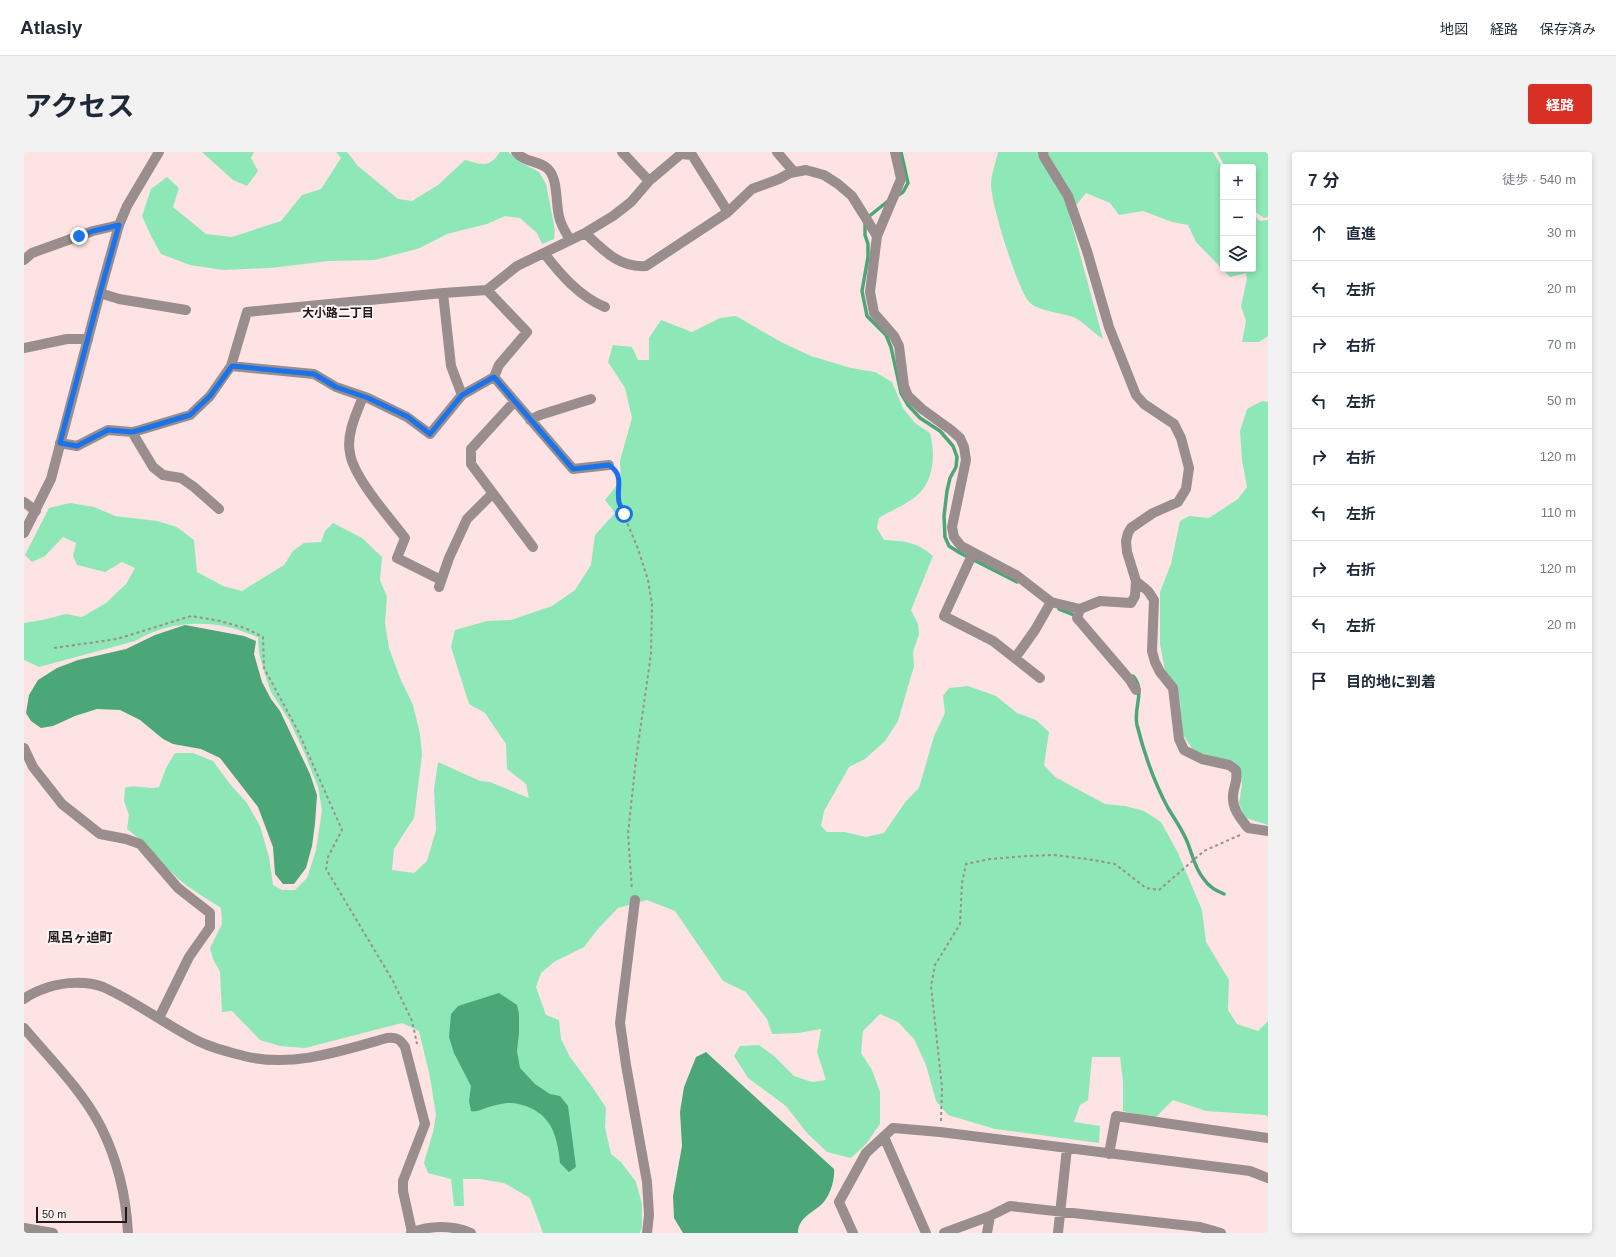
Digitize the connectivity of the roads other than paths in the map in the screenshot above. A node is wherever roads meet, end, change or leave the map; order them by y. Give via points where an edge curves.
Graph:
1 (159, 152) edge
2 (516, 152) edge
3 (622, 152) edge
4 (777, 152) edge
5 (895, 152) edge
6 (1043, 152) edge
7 (794, 172) junction
8 (649, 181) junction
9 (728, 212) junction
10 (119, 225) junction
11 (585, 233) junction
12 (878, 236) junction
13 (570, 240) junction
14 (544, 253) junction
15 (24, 260) edge
16 (487, 290) junction
17 (100, 293) junction
18 (443, 293) junction
19 (605, 307) dead end
20 (186, 310) dead end
21 (88, 339) junction
22 (24, 348) edge
23 (232, 366) junction
24 (494, 377) junction
25 (462, 395) junction
26 (363, 397) junction
27 (591, 399) dead end
28 (514, 402) junction
29 (530, 420) junction
30 (132, 432) junction
31 (60, 443) junction
32 (609, 465) road end
33 (492, 494) junction
34 (24, 502) edge
35 (219, 509) dead end
36 (36, 511) junction
37 (24, 533) edge
38 (533, 547) dead end
39 (973, 553) junction
40 (1136, 581) junction
41 (1051, 602) junction
42 (1080, 609) junction
43 (1015, 658) junction
44 (1040, 678) dead end
45 (1136, 690) dead end
46 (24, 748) edge
47 (1268, 831) edge
48 (635, 900) road end
49 (24, 998) edge
50 (159, 1018) junction
51 (24, 1028) edge
52 (884, 1137) junction
53 (1268, 1138) edge
54 (1067, 1148) junction
55 (1109, 1154) junction
56 (1268, 1178) edge
57 (1060, 1212) junction
58 (990, 1216) junction
59 (24, 1228) edge
60 (52, 1233) edge
61 (128, 1233) edge
62 (412, 1233) edge
63 (471, 1233) edge
64 (647, 1233) edge
65 (852, 1233) edge
66 (926, 1233) edge
67 (944, 1233) edge
68 (987, 1233) edge
69 (1058, 1233) edge
70 (1221, 1233) edge

1 - 10 street via 127,206
2 - 13 street via 518,156 541,164 549,170 553,178 560,220
3 - 8 street
4 - 7 street
5 - 12 street via 901,180
6 - 40 street via 1068,196 1109,327 1136,395 1144,404 1174,424 1181,438 1189,468 1186,490 1178,502 1153,513 1131,528 1128,533 1127,552
7 - 9 street via 752,189
7 - 12 street via 806,170 824,175 838,184 852,196
8 - 9 street via 681,154 692,155
8 - 11 street via 631,202
9 - 11 street via 646,266 634,267 618,261
10 - 15 street via 93,231 32,253
10 - 17 street
11 - 13 street
12 - 39 street via 870,292 874,313 894,336 908,396 960,438 964,447 966,460 952,527 954,537 961,546
13 - 14 street
14 - 16 street via 517,266
14 - 19 street via 580,292
16 - 18 street
16 - 24 street via 527,332 499,365
17 - 20 street via 119,299
17 - 21 street
18 - 23 street via 247,312
18 - 25 street via 451,366
21 - 22 street via 67,339
21 - 31 street
23 - 26 street via 314,374 336,387
23 - 30 street via 210,396 190,415
24 - 25 street
24 - 28 street
25 - 26 street via 430,434 408,417
26 - 33 street via 351,426 349,453 357,474 405,538 397,558 440,584 467,519
27 - 29 street
28 - 29 street
28 - 33 street via 471,449 470,464
29 - 32 street via 573,469
30 - 31 street via 108,430 77,446
30 - 35 street via 153,467 163,475 181,478
31 - 36 street via 50,479
33 - 38 street
34 - 36 street
36 - 37 street
39 - 41 street via 1016,575
39 - 43 street via 944,616 993,641
40 - 42 street via 1135,596 1131,603 1100,601
40 - 47 street via 1154,600 1152,651 1160,672 1172,688 1179,739 1184,750 1202,759 1229,765 1236,770 1237,780 1233,795 1235,811 1248,828
41 - 42 street
41 - 43 street
42 - 45 street via 1077,618
43 - 44 street
46 - 50 street via 34,767 62,804 100,834 126,838 140,844 178,888 210,913 210,927 189,958
48 - 64 street via 620,1023 646,1182 649,1215
49 - 50 street via 53,986 84,984 102,987
50 - 62 street via 198,1041 245,1056 265,1059 321,1056 387,1038 401,1040 425,1124 403,1181
51 - 61 street via 82,1098 101,1126 121,1178 127,1207
52 - 54 street via 893,1128
52 - 65 street via 866,1153 839,1202
52 - 66 street
53 - 55 street via 1116,1116
54 - 55 street
54 - 57 street
55 - 56 street via 1250,1171
57 - 58 street via 1010,1206
57 - 69 street
57 - 70 street via 1200,1227
58 - 67 street
58 - 68 street
59 - 60 street
62 - 63 street via 437,1227

